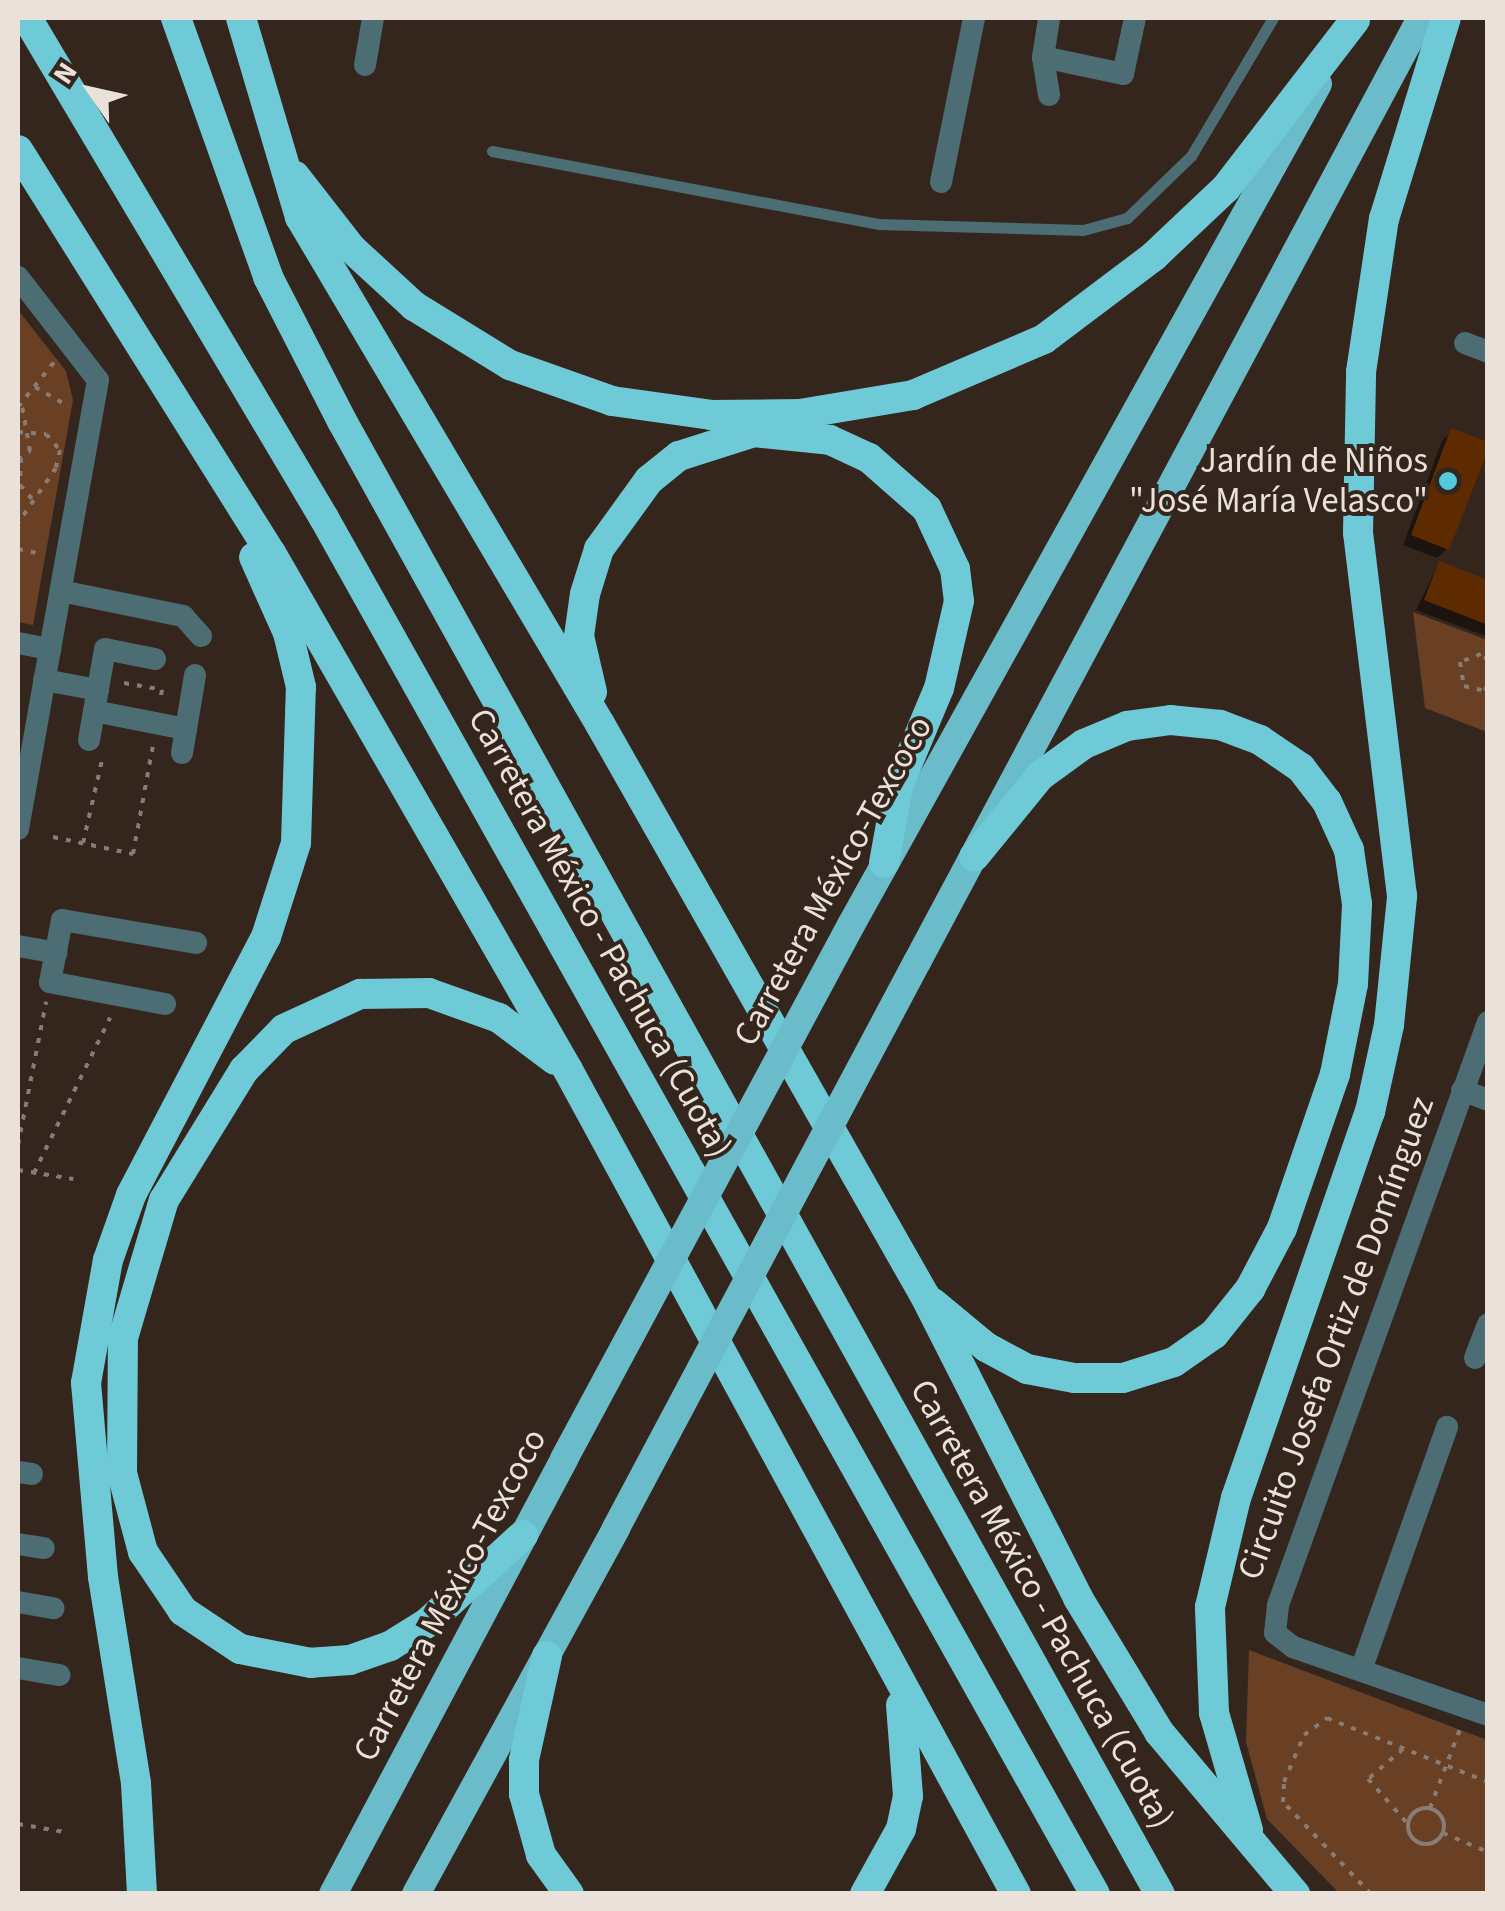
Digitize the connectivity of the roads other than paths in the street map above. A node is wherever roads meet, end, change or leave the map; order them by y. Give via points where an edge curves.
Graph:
1 (27, 18) edge
2 (176, 18) edge
3 (241, 18) edge
4 (373, 18) edge
5 (974, 18) edge
6 (1050, 18) edge
7 (1135, 18) edge
8 (1274, 18) edge
9 (1420, 18) edge
10 (1446, 18) edge
11 (1356, 19) edge
12 (1042, 57) junction
13 (366, 64) dead end
14 (1049, 95) dead end
15 (18, 150) edge
16 (492, 151) dead end
17 (285, 163) junction
18 (941, 182) dead end
19 (18, 277) edge
20 (1465, 343) dead end
21 (1488, 352) edge
22 (222, 481) junction
23 (61, 591) junction
24 (201, 636) dead end
25 (18, 643) edge
26 (50, 649) junction
27 (156, 659) dead end
28 (194, 675) dead end
29 (44, 680) junction
30 (101, 699) junction
31 (600, 724) junction
32 (88, 740) dead end
33 (18, 829) edge
34 (974, 856) junction
35 (884, 864) junction
36 (196, 943) dead end
37 (18, 946) edge
38 (56, 952) junction
39 (165, 1004) dead end
40 (1488, 1022) edge
41 (568, 1070) junction
42 (1462, 1090) junction
43 (1488, 1100) edge
44 (925, 1296) junction
45 (1488, 1324) edge
46 (1476, 1358) dead end
47 (1447, 1428) dead end
48 (523, 1535) junction
49 (18, 1544) edge
50 (44, 1548) dead end
51 (18, 1602) edge
52 (54, 1608) dead end
53 (547, 1656) junction
54 (18, 1668) edge
55 (1361, 1670) junction
56 (59, 1675) dead end
57 (898, 1687) junction
58 (1478, 1713) edge
59 (1255, 1852) junction
60 (142, 1894) edge
61 (333, 1894) edge
62 (416, 1894) edge
63 (568, 1894) edge
64 (865, 1894) edge
65 (1016, 1894) edge
66 (1095, 1894) edge
67 (1160, 1894) edge
68 (1295, 1894) edge

1 - 66 highway, Carretera México - Pachuca (Cuota) via 324,518
2 - 67 highway, Carretera México - Pachuca (Cuota) via 268,277 342,421
3 - 17 highway
4 - 13 street
5 - 18 street
6 - 12 street
7 - 12 street via 1123,74
8 - 16 lane via 1191,156 1127,218 1083,230 879,224
9 - 34 highway
10 - 59 highway via 1384,219 1361,372 1358,533 1402,896 1388,1024 1370,1112 1236,1498 1210,1606 1214,1714
11 - 17 highway via 1226,188 1154,256 1044,338 913,395 800,414 711,415 612,401 510,365 414,306 351,248
11 - 35 highway, Carretera México-Texcoco
12 - 14 street
15 - 22 highway
17 - 31 highway via 300,217
19 - 23 street via 98,380
20 - 21 street
22 - 41 highway via 271,553
22 - 60 highway via 288,633 300,687 301,801 280,901 131,1196 94,1324 87,1436 136,1783
23 - 24 street via 183,616
23 - 26 street
25 - 26 street
26 - 29 street
27 - 30 street via 105,649
28 - 30 street via 184,741
29 - 30 street
29 - 33 street
30 - 32 street
31 - 35 highway via 578,636 586,594 599,549 649,480 680,456 754,432 804,434 869,458 927,509 956,569 960,601 939,688 898,786
31 - 44 highway
34 - 44 highway via 1040,776 1084,744 1127,726 1170,720 1220,724 1260,740 1301,768 1326,802 1350,850 1357,904 1353,984 1336,1074 1282,1228 1250,1289 1214,1334 1174,1362 1123,1378 1074,1378 1027,1368 986,1347
34 - 53 highway, bridge
35 - 48 highway, Carretera México-Texcoco, bridge
36 - 38 street via 62,920
37 - 38 street
38 - 39 street via 50,982
40 - 42 street, Circuito Josefa Ortiz de Domínguez
41 - 48 highway via 499,1018 429,993 360,994 284,1029 244,1070 164,1200 124,1338 122,1472 143,1552 183,1611 240,1649 311,1663 350,1660 390,1646 427,1623
41 - 57 highway
42 - 43 street
42 - 55 street, Circuito Josefa Ortiz de Domínguez via 1278,1605 1274,1634 1293,1648
44 - 59 highway via 1078,1598 1160,1732
45 - 46 street
47 - 55 street
48 - 61 highway, Carretera México-Texcoco
49 - 50 street
51 - 52 street
53 - 62 highway
53 - 63 highway via 524,1760 524,1794 542,1855
54 - 56 street
55 - 58 street, Circuito Josefa Ortiz de Domínguez
57 - 64 highway via 908,1796 901,1829
57 - 65 highway
59 - 68 highway

